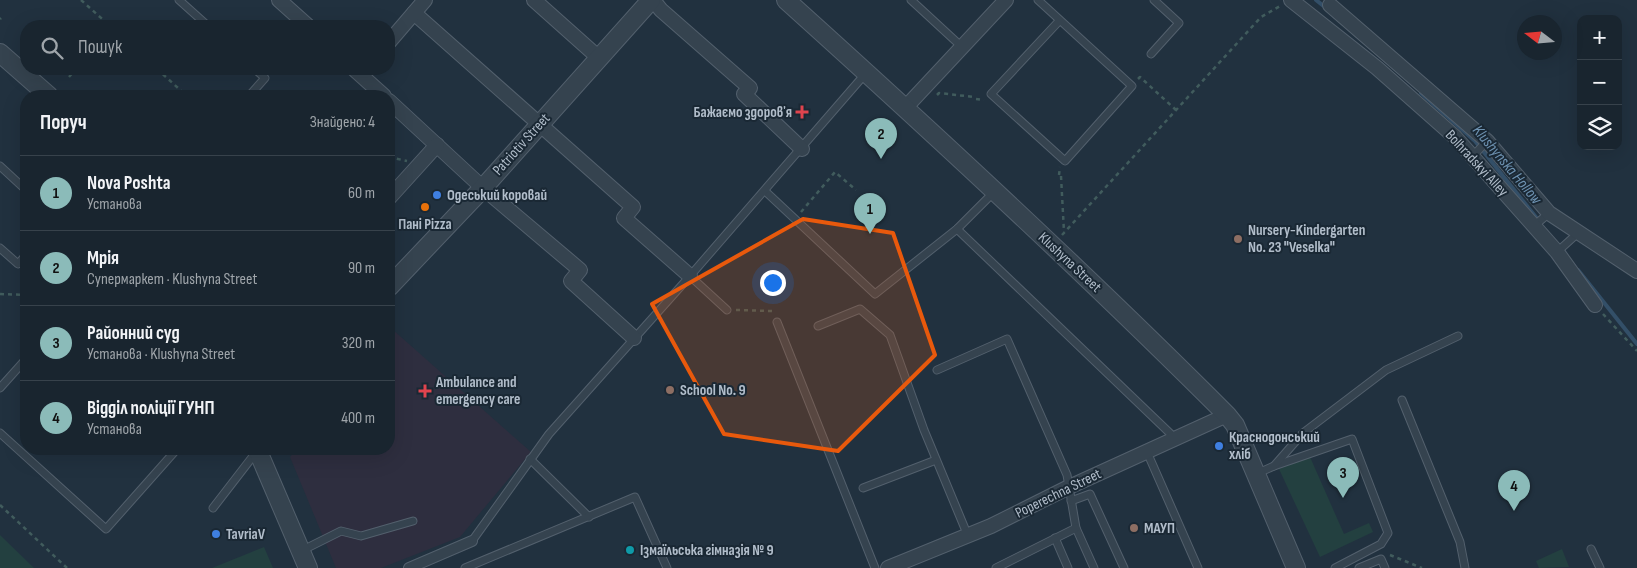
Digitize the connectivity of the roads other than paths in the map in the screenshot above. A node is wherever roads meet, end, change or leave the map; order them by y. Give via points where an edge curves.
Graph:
1 (179, 0) edge
2 (279, 0) edge
3 (425, 0) edge
4 (534, 0) edge
5 (652, 0) edge
6 (786, 0) edge
7 (911, 0) edge
8 (1006, 0) edge
9 (1038, 0) edge
10 (1154, 0) edge
11 (1286, 2) edge
12 (1330, 4) dead end
13 (414, 13) junction
14 (201, 20) edge
15 (301, 20) edge
16 (1060, 20) junction
17 (395, 35) edge
18 (962, 47) junction
19 (0, 53) edge
20 (1151, 54) dead end
21 (599, 58) junction
22 (1383, 61) junction
23 (20, 71) edge
24 (867, 72) junction
25 (25, 75) edge
26 (262, 75) edge
27 (364, 75) edge
28 (1415, 89) junction
29 (42, 90) edge
30 (254, 90) edge
31 (378, 90) edge
32 (395, 106) edge
33 (906, 108) junction
34 (538, 124) junction
35 (1486, 142) junction
36 (437, 145) junction
37 (802, 149) junction
38 (1475, 154) junction
39 (0, 166) edge
40 (20, 184) edge
41 (482, 188) junction
42 (395, 191) edge
43 (765, 191) junction
44 (995, 191) junction
45 (1541, 220) junction
46 (957, 229) junction
47 (1578, 233) junction
48 (0, 248) edge
49 (1562, 249) junction
50 (20, 262) edge
51 (1637, 272) edge
52 (690, 276) junction
53 (395, 281) edge
54 (1596, 305) road end
55 (727, 310) road end
56 (777, 322) road end
57 (818, 326) dead end
58 (1458, 336) dead end
59 (634, 338) junction
60 (20, 366) edge
61 (937, 370) dead end
62 (0, 388) edge
63 (1402, 400) dead end
64 (1227, 414) junction
65 (0, 433) edge
66 (1176, 439) junction
67 (20, 451) edge
68 (1147, 452) junction
69 (24, 455) edge
70 (172, 455) edge
71 (253, 455) edge
72 (261, 455) edge
73 (530, 459) junction
74 (936, 460) junction
75 (1274, 466) junction
76 (1255, 474) junction
77 (863, 488) dead end
78 (1070, 494) junction
79 (212, 508) dead end
80 (589, 516) junction
81 (413, 521) dead end
82 (1076, 528) junction
83 (968, 536) junction
84 (1055, 538) junction
85 (472, 542) joint
86 (1591, 549) dead end
87 (301, 551) junction
88 (308, 568) edge
89 (409, 568) edge
90 (464, 568) edge
91 (666, 568) edge
92 (875, 568) edge
93 (888, 568) edge
94 (996, 568) edge
95 (1068, 568) edge
96 (1094, 568) edge
97 (1124, 568) edge
98 (1198, 568) edge
99 (1296, 568) edge
100 (1334, 568) edge
101 (1359, 568) edge
102 (1385, 568) edge
103 (1465, 568) edge
104 (1600, 568) edge

1 - 14 lane
2 - 15 street
3 - 13 street
4 - 21 street
5 - 21 street, Patriotiv Street
5 - 37 street via 750,88 744,94
6 - 24 street, Klushyna Street
7 - 18 lane
8 - 18 street
9 - 16 lane
10 - 20 lane via 1179,23
11 - 22 street, Bolhradskyi Alley
12 - 22 street, Bolhradskyi Alley
13 - 17 street
13 - 34 street
16 - 16 lane via 1132,86 1064,161 991,94
18 - 33 street
19 - 23 street
21 - 34 street, Patriotiv Street
22 - 28 street, Bolhradskyi Alley
24 - 33 street, Klushyna Street
24 - 37 lane
25 - 29 street
26 - 30 lane via 265,78
27 - 31 street
28 - 35 street, Bolhradskyi Alley
28 - 38 street, Bolhradskyi Alley
32 - 36 street
33 - 44 street, Klushyna Street
34 - 41 street, Patriotiv Street
34 - 52 street via 633,207 624,218
35 - 38 lane
35 - 45 street, Bolhradskyi Alley
36 - 41 street
36 - 42 street
37 - 43 lane
38 - 45 street, Bolhradskyi Alley
39 - 40 lane
41 - 53 street, Patriotiv Street
41 - 59 street via 580,270 571,281
43 - 46 lane via 875,294
43 - 52 lane
44 - 46 lane
44 - 64 street, Klushyna Street via 1058,239
45 - 47 street, Bolhradskyi Alley
45 - 49 street, Bolhradskyi Alley
46 - 66 lane
47 - 49 lane
47 - 51 street, Bolhradskyi Alley
48 - 50 lane via 18,264
49 - 54 street, Bolhradskyi Alley
52 - 55 lane
52 - 59 lane
56 - 92 lane
57 - 74 lane via 860,309 890,335
58 - 75 lane via 1386,370 1303,433
59 - 73 lane
60 - 62 lane
61 - 78 lane via 1007,339 1066,475
63 - 103 lane via 1460,542
64 - 66 street, Poperechna Street
64 - 76 street, Klushyna Street via 1235,424
65 - 67 lane
66 - 68 street, Poperechna Street
68 - 78 street, Poperechna Street
68 - 98 lane
69 - 70 lane via 106,529
71 - 79 lane
72 - 87 street
73 - 80 lane
73 - 85 lane
74 - 77 lane
74 - 83 lane
75 - 76 lane
75 - 100 lane via 1352,439 1388,533 1381,544
76 - 99 street, Klushyna Street
78 - 82 lane
78 - 83 street, Poperechna Street
78 - 97 lane via 1090,494
80 - 90 lane
80 - 91 lane via 636,497
81 - 87 lane via 362,536 341,531
82 - 84 lane
82 - 96 lane
83 - 93 street, Poperechna Street
84 - 94 lane
84 - 95 lane
85 - 89 street
86 - 104 lane
87 - 88 street
101 - 102 lane via 1381,558

